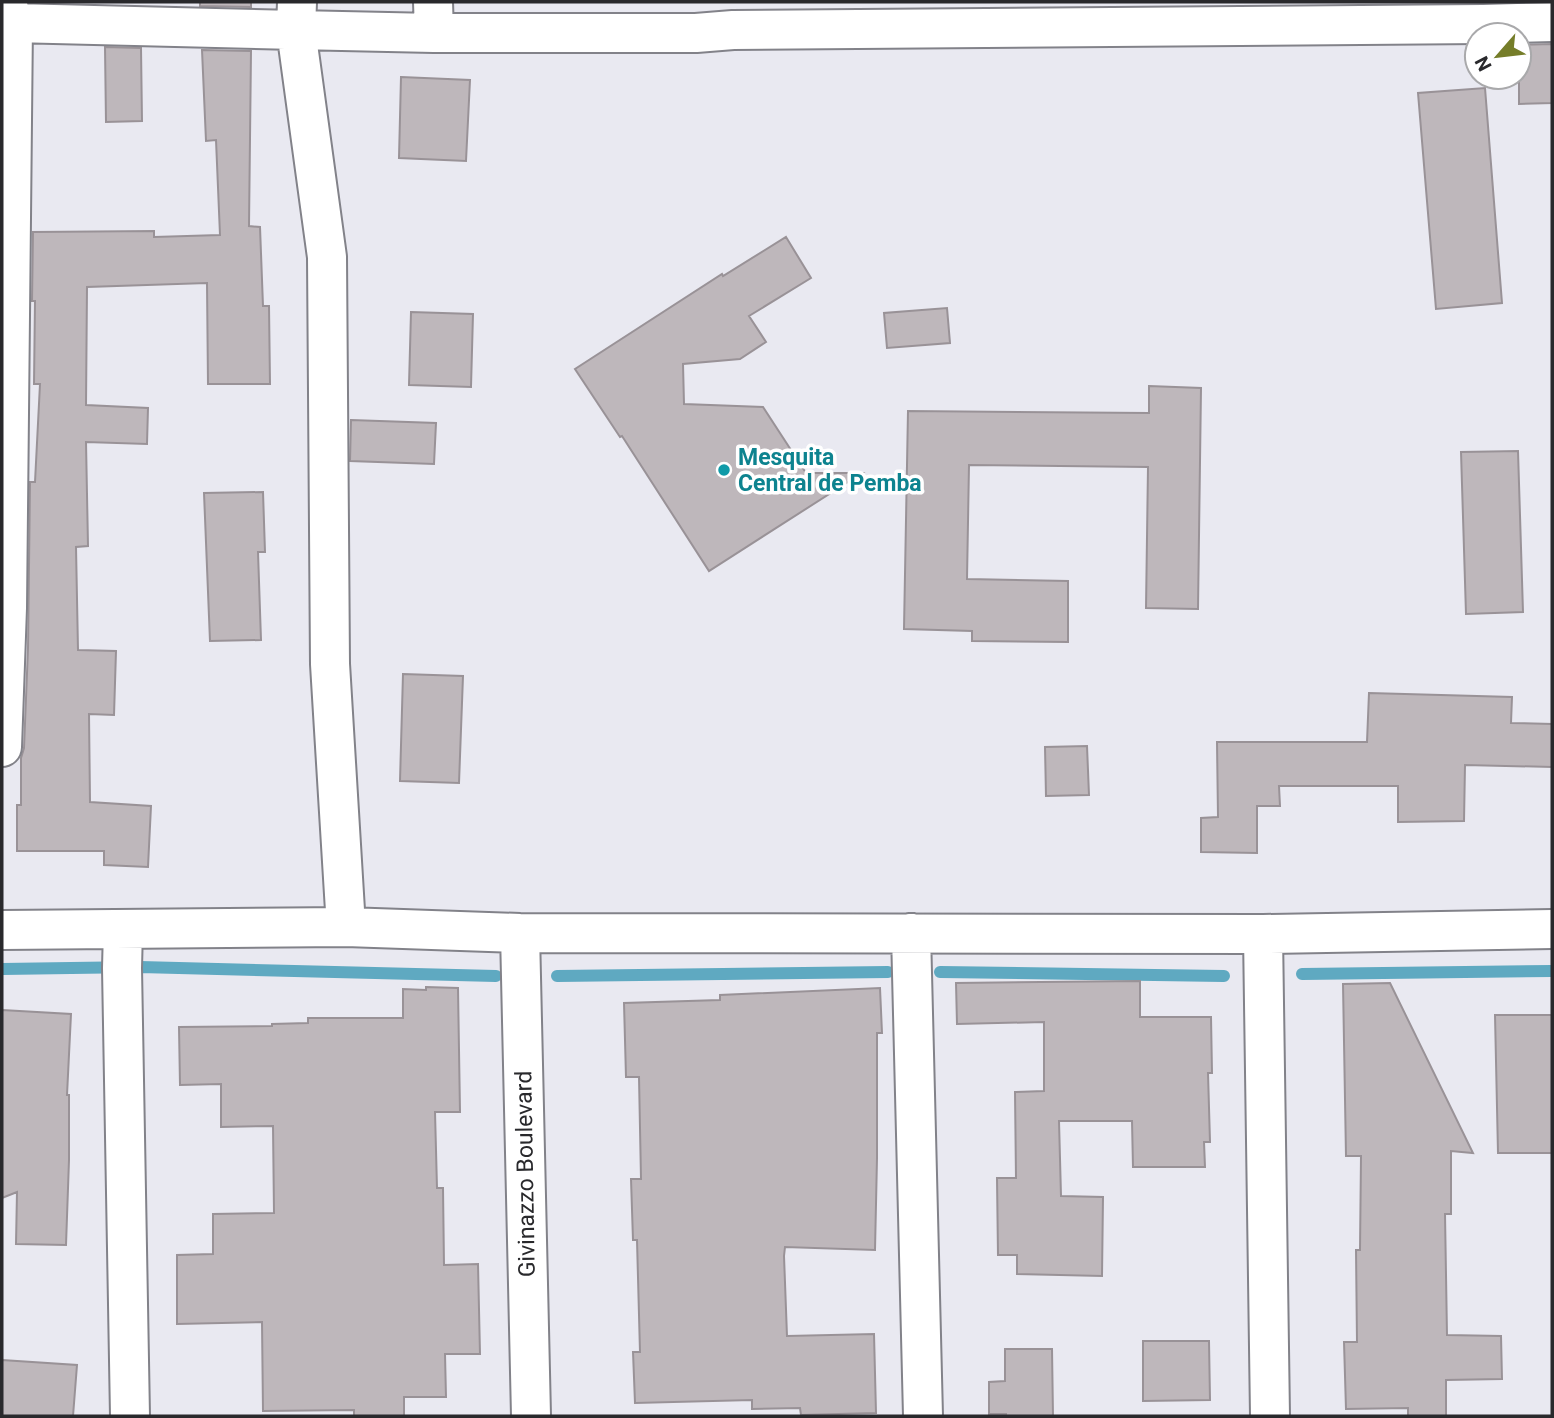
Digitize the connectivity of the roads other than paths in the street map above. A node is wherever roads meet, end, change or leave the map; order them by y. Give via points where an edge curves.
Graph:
1 (1319, 2) edge
2 (10, 12) edge
3 (1008, 15) edge
4 (297, 16) edge
5 (733, 16) edge
6 (434, 17) edge
7 (1552, 22) edge
8 (1282, 25) junction
9 (2, 747) edge
10 (346, 928) junction
11 (123, 929) junction
12 (1552, 929) edge
13 (2, 930) edge
14 (520, 933) junction
15 (911, 933) junction
16 (1263, 934) junction
17 (130, 1416) edge
18 (531, 1416) edge
19 (923, 1416) edge
20 (1270, 1416) edge

1 - 8 street via 1297,20
2 - 4 street
2 - 9 street via 8,608
3 - 5 street
3 - 8 street
4 - 6 street
4 - 10 street via 327,257 330,664
5 - 6 street via 696,33
7 - 8 street
10 - 11 street
10 - 14 street
11 - 13 street
11 - 17 street
12 - 16 street
14 - 15 street
14 - 18 street, Givinazzo Boulevard
15 - 16 street
15 - 19 street
16 - 20 street

